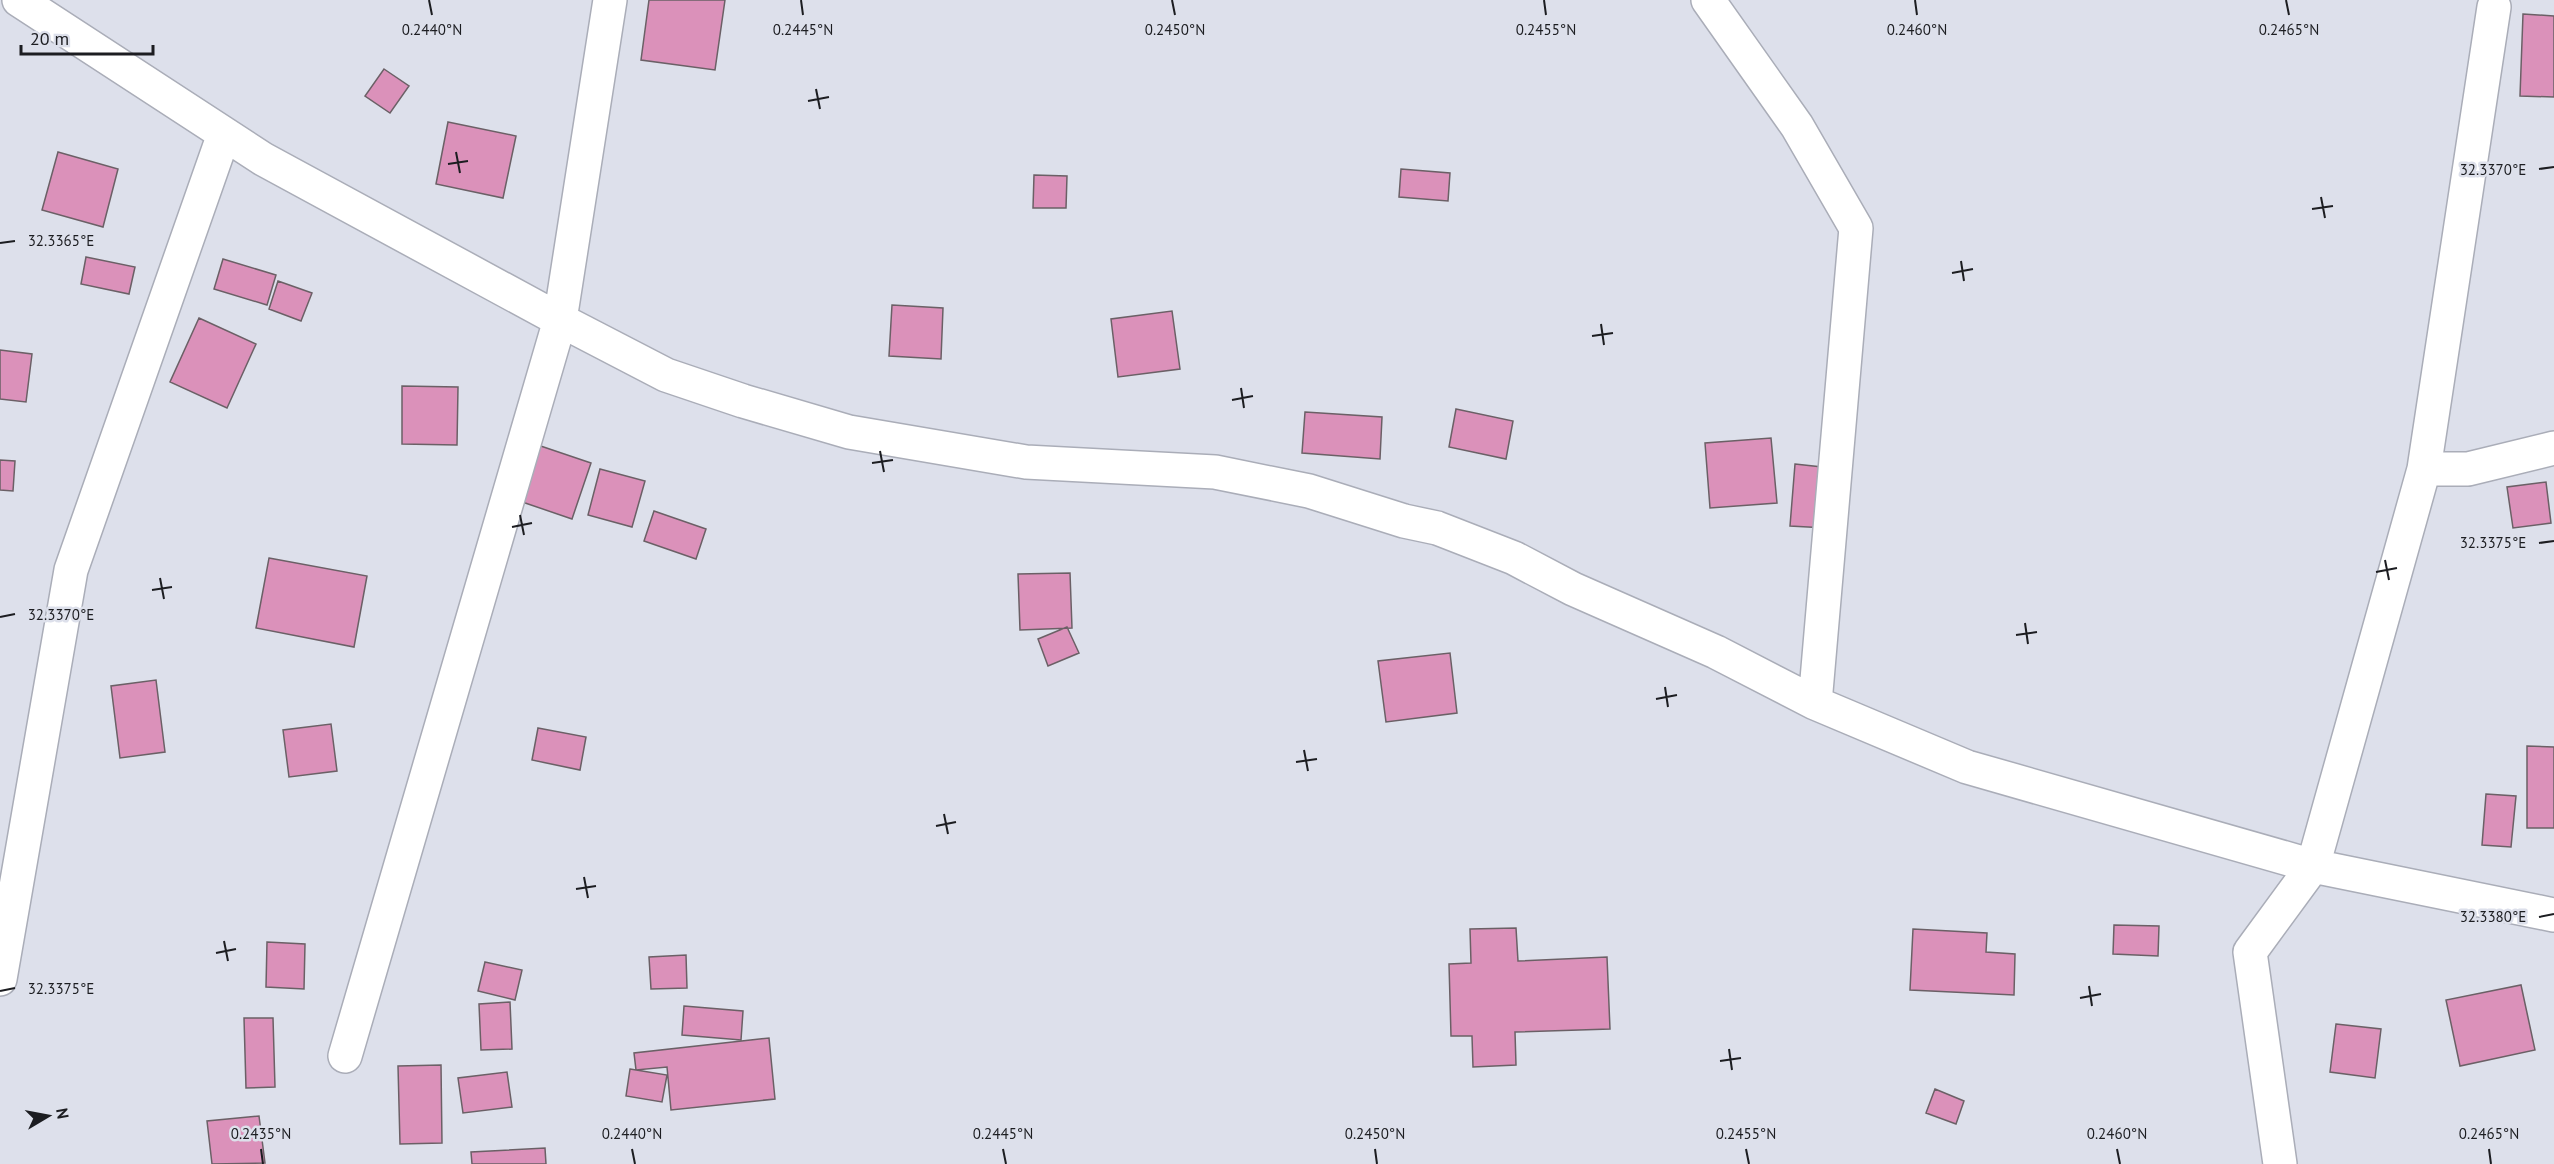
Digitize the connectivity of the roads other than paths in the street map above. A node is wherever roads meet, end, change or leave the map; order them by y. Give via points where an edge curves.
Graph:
1 (19, 0) edge
2 (610, 0) edge
3 (1708, 0) edge
4 (2494, 7) dead end
5 (224, 134) junction
6 (560, 320) junction
7 (2554, 448) edge
8 (2424, 469) junction
9 (1815, 703) junction
10 (2313, 866) junction
11 (2554, 915) edge
12 (0, 979) edge
13 (345, 1056) dead end
14 (2280, 1164) edge

1 - 5 street
2 - 6 street
3 - 9 street via 1797,126 1856,228
4 - 8 street
5 - 6 street
5 - 12 street via 71,570
6 - 9 street via 666,375 849,432 1026,462 1215,472 1308,491 1437,528 1514,558
6 - 13 street
7 - 8 street via 2468,469
8 - 10 street
9 - 10 street via 1967,767
10 - 11 street
10 - 14 street via 2250,952

